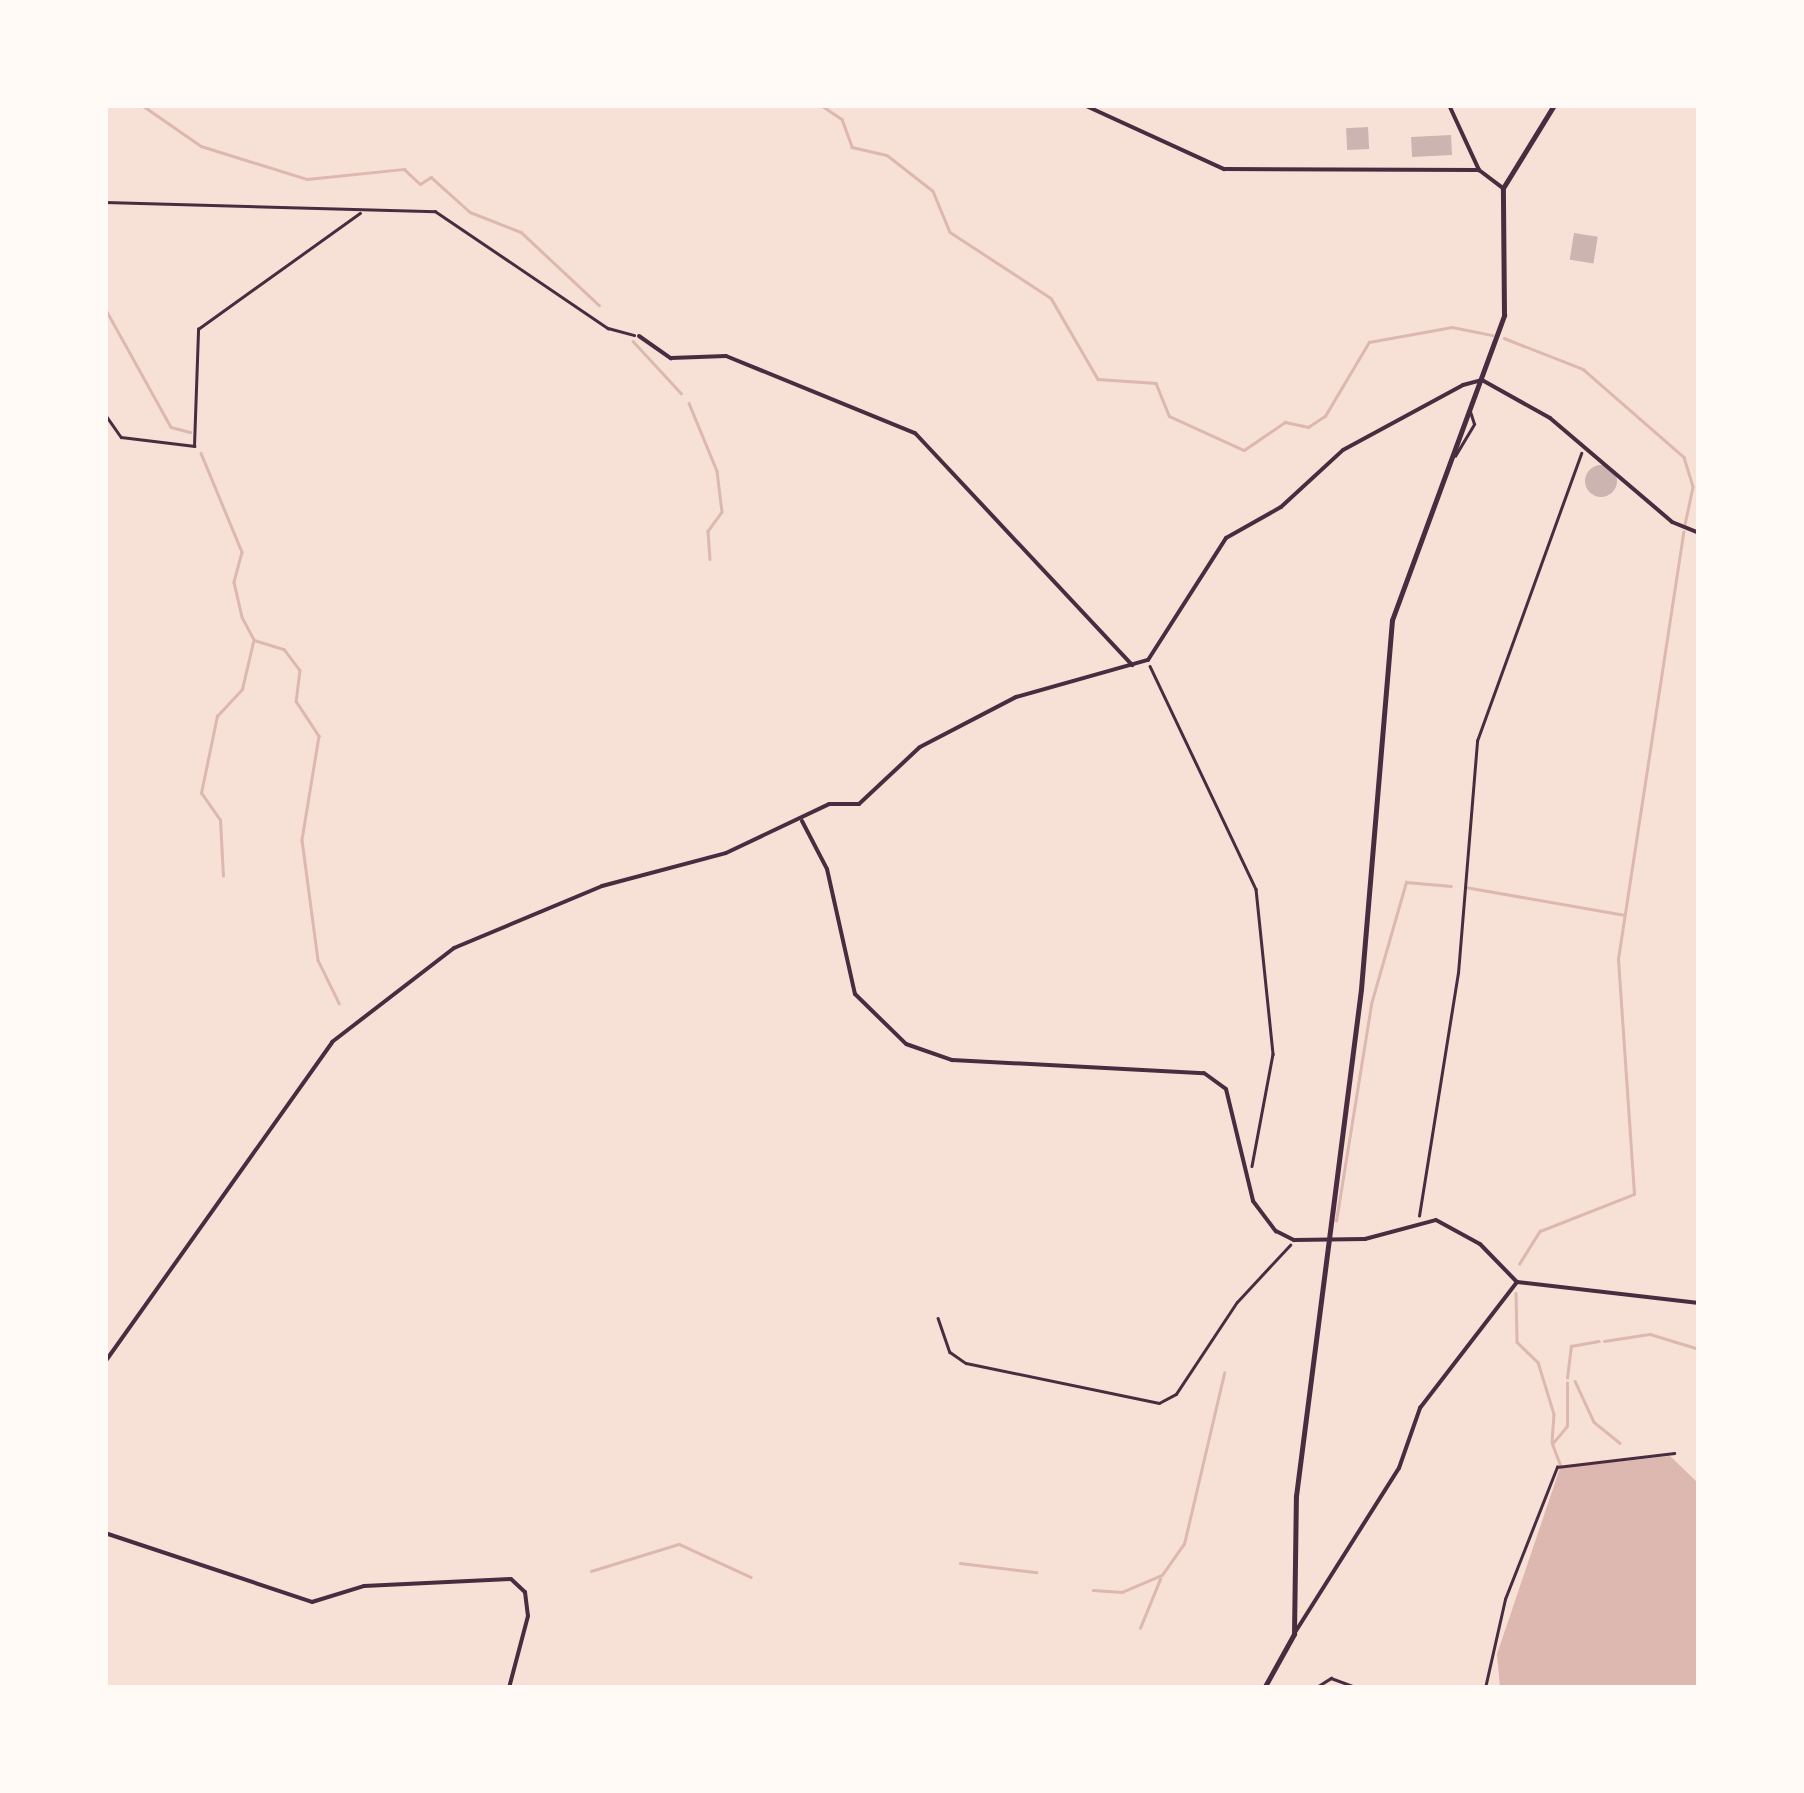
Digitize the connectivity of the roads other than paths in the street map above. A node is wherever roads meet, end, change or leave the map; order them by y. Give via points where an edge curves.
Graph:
1 (1084, 105) edge
2 (1450, 105) edge
3 (1554, 105) edge
4 (1479, 170) junction
5 (1502, 188) junction
6 (639, 336) road end
7 (1482, 380) junction
8 (1699, 534) edge
9 (1132, 665) junction
10 (802, 821) junction
11 (1330, 1240) junction
12 (1517, 1282) junction
13 (1699, 1303) edge
14 (105, 1362) edge
15 (105, 1533) edge
16 (1294, 1634) junction
17 (509, 1688) edge
18 (1264, 1688) edge

1 - 4 street via 1224,168
2 - 4 street
3 - 5 street
4 - 5 street
5 - 7 street via 1507,298
6 - 9 street via 671,358 726,356 914,433
7 - 8 street via 1586,444 1672,522
7 - 9 street via 1343,450 1272,514 1226,538 1148,660
7 - 11 street via 1388,641 1362,989
9 - 10 street via 1016,698 920,747 859,804 829,804
10 - 11 street via 827,869 855,994 886,1027 952,1060 1210,1075 1231,1100 1248,1183 1266,1222 1294,1240
10 - 14 street via 488,930 363,1015 332,1042 147,1291
11 - 12 street via 1386,1237 1419,1222 1448,1223
11 - 16 street via 1296,1496
12 - 13 street
12 - 16 street via 1420,1408 1399,1468
15 - 17 street via 312,1602 364,1586 511,1579 525,1592 528,1616
16 - 18 street

